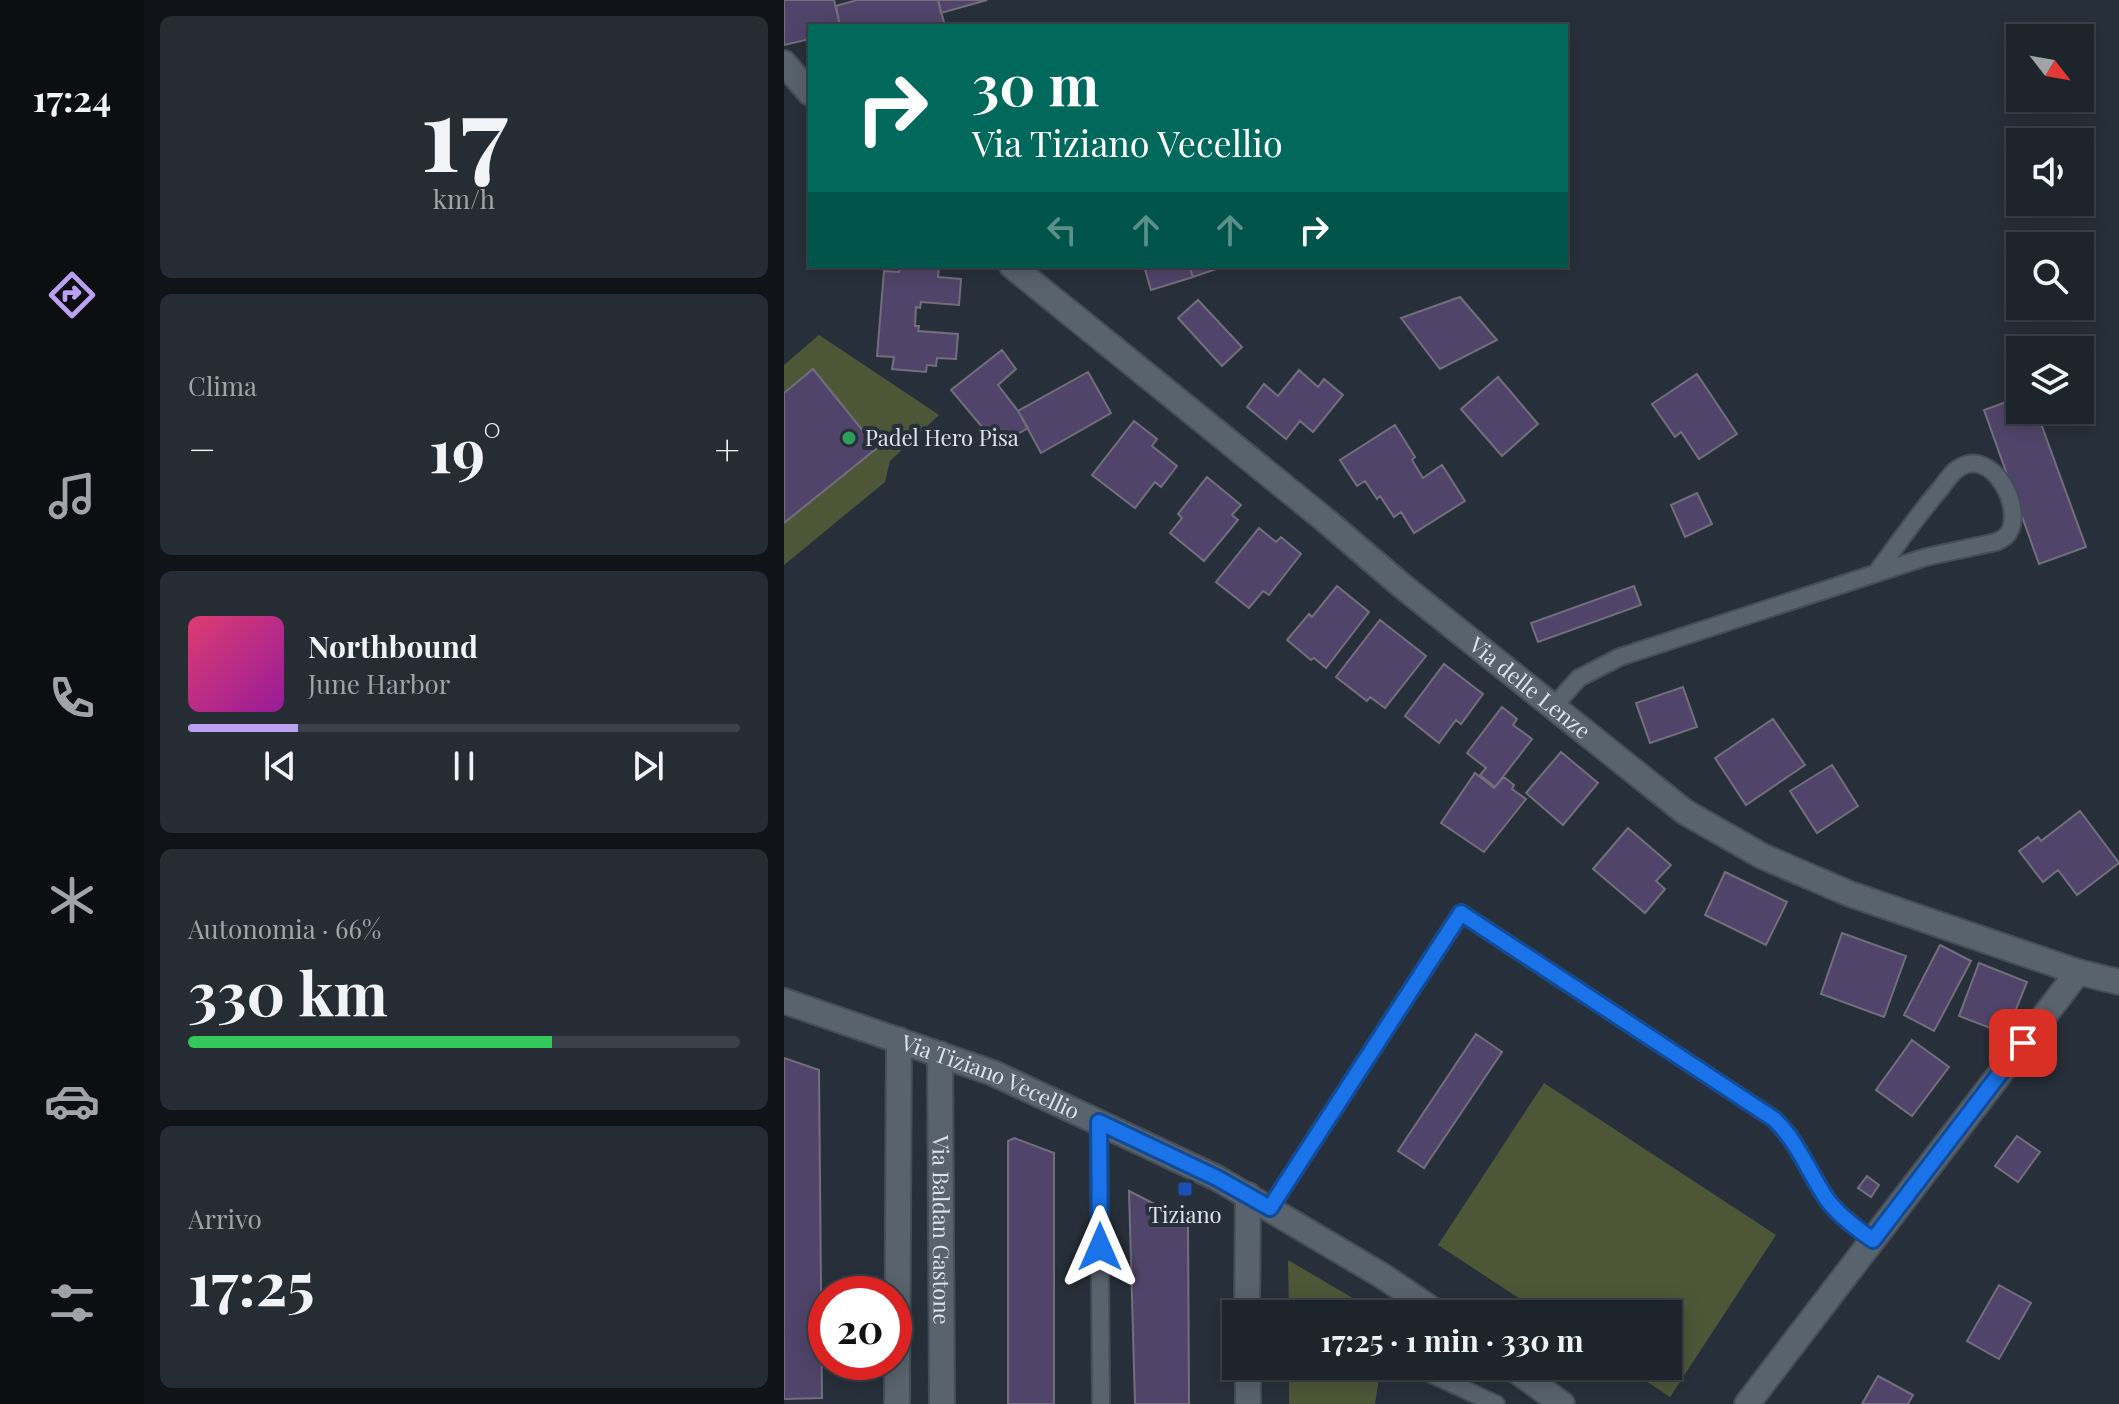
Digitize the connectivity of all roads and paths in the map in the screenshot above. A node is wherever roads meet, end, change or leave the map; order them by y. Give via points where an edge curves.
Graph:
1 (784, 63) edge
2 (808, 91) edge
3 (1014, 268) edge
4 (1876, 573) junction
5 (1553, 707) junction
6 (2078, 972) junction
7 (2119, 982) edge
8 (784, 1001) edge
9 (899, 1040) junction
10 (940, 1054) junction
11 (1099, 1122) junction
12 (1248, 1195) junction
13 (1270, 1208) junction
14 (1873, 1240) junction
15 (1247, 1300) edge
16 (1418, 1300) edge
17 (1248, 1380) edge
18 (1444, 1380) edge
19 (1529, 1380) edge
20 (897, 1404) edge
21 (942, 1404) edge
22 (1101, 1404) edge
23 (1248, 1404) edge
24 (1496, 1404) edge
25 (1562, 1404) edge
26 (1747, 1404) edge

1 - 2 street
3 - 5 street, Via delle Lenze
4 - 4 lane via 1956,471 1975,463 1997,475 2013,513 2006,537
4 - 5 lane via 1620,657 1579,678
5 - 6 street, Via delle Lenze via 1685,812 1762,856 1860,898
6 - 7 street, Via delle Lenze
6 - 14 street
8 - 9 street, Via Tiziano Vecellio
9 - 10 street, Via Tiziano Vecellio
9 - 20 street, Via Baldan Gastone
10 - 11 street, Via Tiziano Vecellio
10 - 21 street, Via Baldan Gastone
11 - 12 street, Via Tiziano Vecellio
11 - 22 lane
12 - 13 street, Via Tiziano Vecellio
12 - 15 street
13 - 14 lane via 1461,913 1774,1119 1800,1150 1828,1201
13 - 16 street, Via Tiziano Vecellio
14 - 26 street
17 - 23 street
18 - 24 lane
19 - 25 street

